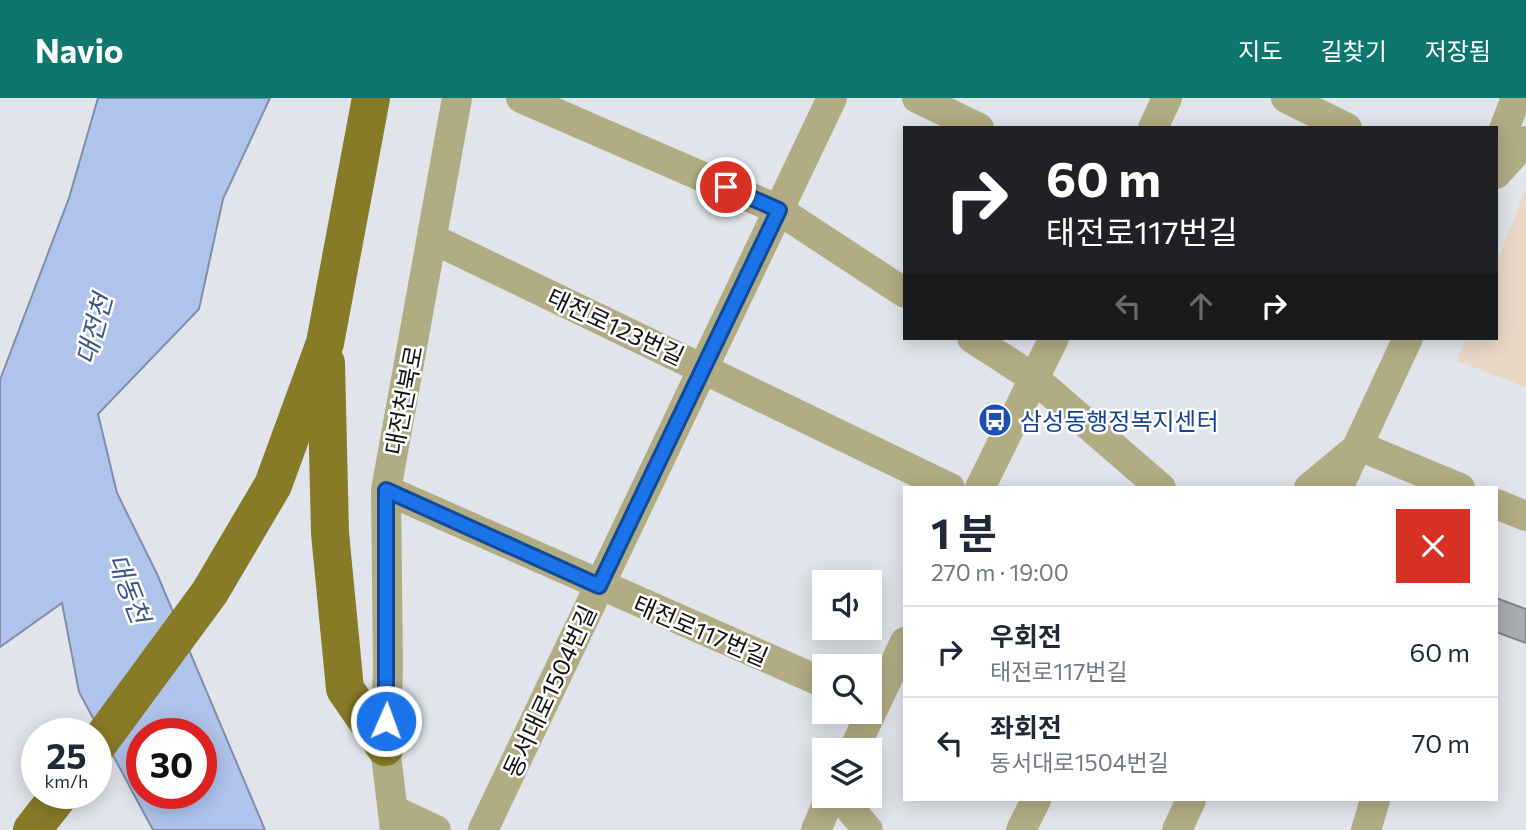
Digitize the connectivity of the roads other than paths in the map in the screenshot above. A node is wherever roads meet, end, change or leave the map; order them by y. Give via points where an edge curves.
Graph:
1 (371, 98) edge
2 (457, 98) edge
3 (521, 98) edge
4 (832, 98) edge
5 (917, 98) edge
6 (1167, 98) edge
7 (1286, 98) edge
8 (1516, 98) edge
9 (975, 126) edge
10 (1154, 126) edge
11 (1343, 126) edge
12 (1526, 141) edge
13 (1498, 145) edge
14 (1498, 172) edge
15 (779, 210) junction
16 (433, 239) junction
17 (903, 292) edge
18 (975, 340) edge
19 (1053, 340) edge
20 (1407, 340) edge
21 (325, 343) junction
22 (704, 367) junction
23 (1035, 379) junction
24 (1359, 446) junction
25 (946, 486) edge
26 (981, 486) edge
27 (1159, 486) edge
28 (1311, 486) edge
29 (1339, 486) edge
30 (1455, 486) edge
31 (386, 490) junction
32 (1498, 505) edge
33 (1526, 516) edge
34 (599, 586) junction
35 (903, 646) edge
36 (812, 678) edge
37 (882, 685) edge
38 (112, 725) edge
39 (385, 747) junction
40 (1036, 801) edge
41 (1191, 801) edge
42 (1375, 801) edge
43 (826, 808) edge
44 (849, 808) edge
45 (49, 809) edge
46 (394, 820) edge
47 (33, 830) edge
48 (436, 830) edge
49 (483, 830) edge
50 (816, 830) edge
51 (868, 830) edge
52 (1021, 830) edge
53 (1177, 830) edge
54 (1366, 830) edge

1 - 21 main road
2 - 16 street, 대전천북로
3 - 15 street
4 - 15 street, 동서대로1504번길
5 - 9 street
6 - 10 street
7 - 11 street
8 - 13 street
12 - 14 street
15 - 17 street
15 - 22 street, 동서대로1504번길
16 - 22 street, 태전로123번길
16 - 31 street, 대전천북로
18 - 23 street
19 - 23 street
20 - 24 street
21 - 38 main road via 273,485 210,592
21 - 39 main road via 330,533 345,689
22 - 25 street, 태전로123번길
22 - 34 street, 동서대로1504번길
23 - 26 street
23 - 27 street
24 - 28 street
24 - 29 street
24 - 30 street
31 - 34 street, 태전로117번길
31 - 39 street, 대전천북로
32 - 33 street
34 - 36 street, 태전로117번길
34 - 49 street, 동서대로1504번길
35 - 37 street
39 - 46 street, 대전천북로
40 - 52 street
41 - 53 street
42 - 54 street
43 - 50 street
44 - 51 street
45 - 47 main road
46 - 48 street

